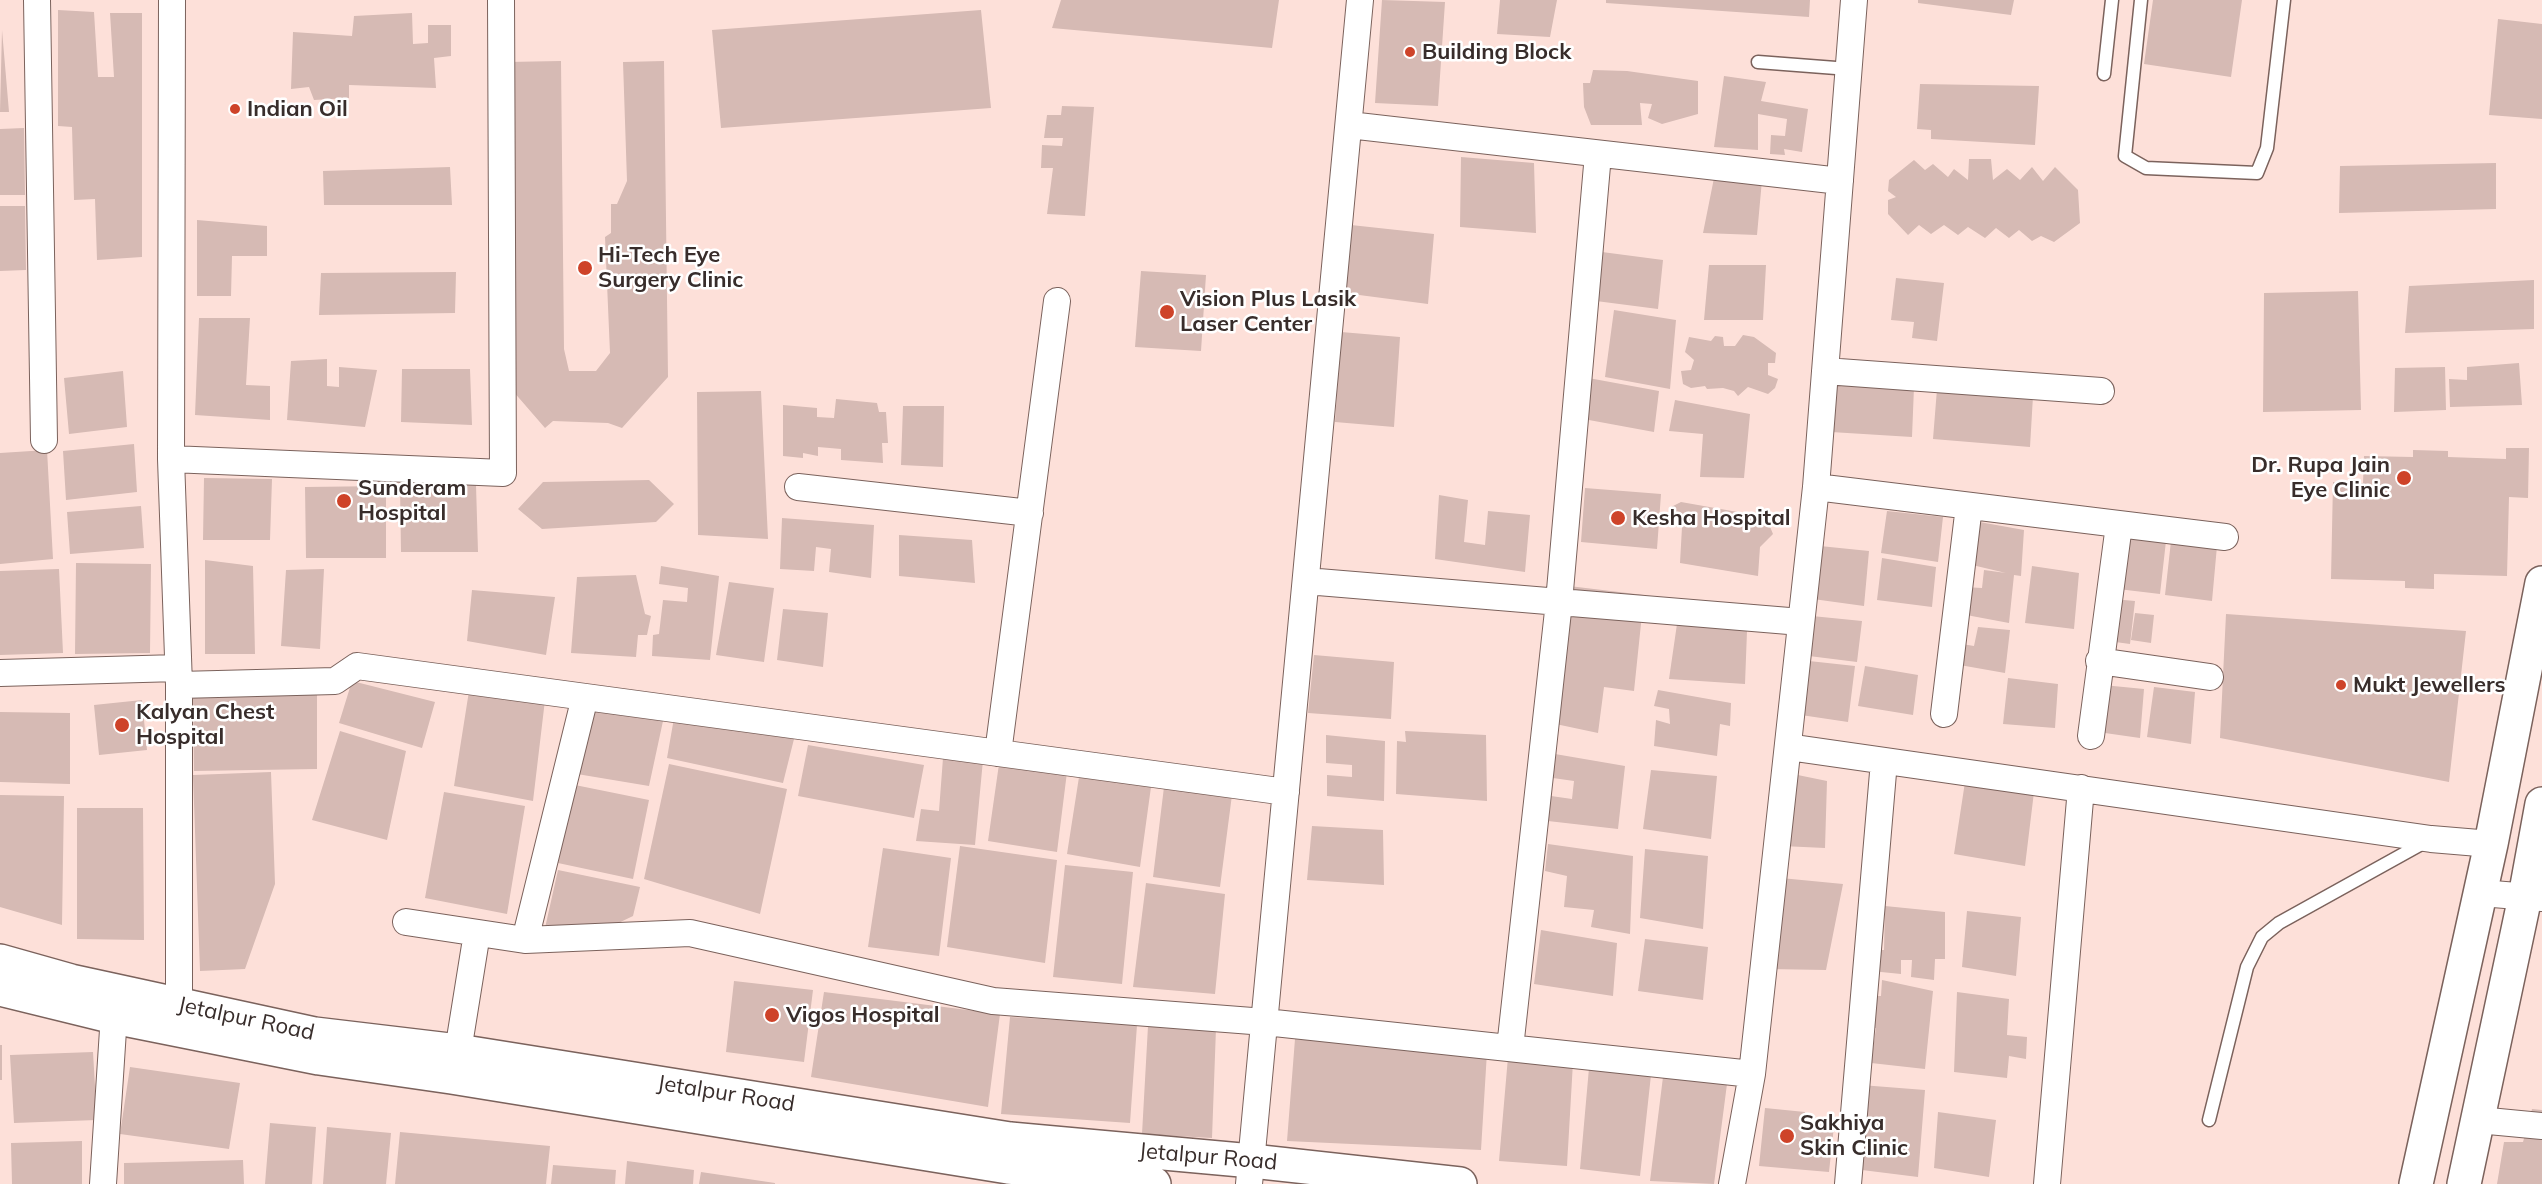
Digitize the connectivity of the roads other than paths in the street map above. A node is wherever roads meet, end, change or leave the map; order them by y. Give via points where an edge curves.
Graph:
1 (37, 0) edge
2 (172, 0) edge
3 (501, 0) edge
4 (1360, 0) edge
5 (1854, 0) edge
6 (2112, 0) edge
7 (2141, 0) edge
8 (2284, 0) edge
9 (1758, 62) dead end
10 (1849, 69) junction
11 (2104, 74) dead end
12 (1349, 125) junction
13 (1598, 154) junction
14 (1840, 181) junction
15 (1058, 301) dead end
16 (1825, 371) junction
17 (2101, 391) dead end
18 (44, 440) dead end
19 (171, 459) junction
20 (798, 487) dead end
21 (1816, 487) junction
22 (1969, 506) junction
23 (1030, 513) junction
24 (2119, 525) junction
25 (2225, 537) dead end
26 (1306, 581) junction
27 (2542, 583) edge
28 (1559, 602) junction
29 (1801, 622) junction
30 (2536, 644) edge
31 (2099, 661) junction
32 (0, 673) edge
33 (179, 676) junction
34 (2210, 677) dead end
35 (585, 697) junction
36 (1944, 714) dead end
37 (2091, 736) dead end
38 (1788, 747) junction
39 (998, 753) junction
40 (1884, 761) junction
41 (2081, 788) junction
42 (1286, 792) junction
43 (2542, 804) edge
44 (2431, 839) junction
45 (2492, 844) junction
46 (2481, 893) junction
47 (2534, 897) edge
48 (406, 922) dead end
49 (477, 933) junction
50 (525, 940) junction
51 (0, 961) edge
52 (0, 989) edge
53 (115, 1004) junction
54 (179, 1018) junction
55 (1265, 1022) junction
56 (1510, 1048) junction
57 (458, 1051) junction
58 (1752, 1074) junction
59 (2209, 1119) dead end
60 (2478, 1120) junction
61 (2542, 1126) edge
62 (1009, 1163) edge
63 (1250, 1173) edge
64 (103, 1184) edge
65 (1154, 1184) edge
66 (1460, 1184) edge
67 (1732, 1184) edge
68 (1848, 1184) edge
69 (2047, 1184) edge
70 (2416, 1184) edge
71 (2464, 1184) edge

1 - 18 street
2 - 19 street
3 - 19 street via 503,473
4 - 12 street
5 - 10 street
6 - 11 lane
7 - 8 lane via 2125,156 2146,168 2257,173 2267,148
9 - 10 lane
10 - 14 street
12 - 13 street
12 - 26 street
13 - 14 street
13 - 28 street
14 - 16 street
15 - 23 street
16 - 17 street
16 - 21 street
19 - 33 street
20 - 23 street
21 - 22 street
21 - 29 street
22 - 24 street
22 - 36 street
23 - 39 street
24 - 25 street
24 - 31 street
26 - 28 street
26 - 42 street
27 - 30 main road
28 - 29 street
28 - 56 street
29 - 38 street
30 - 45 main road
31 - 34 street
31 - 37 street
32 - 33 street
33 - 35 street via 335,681 357,666
33 - 54 street
35 - 39 street
35 - 50 street
38 - 40 street
38 - 58 street
39 - 42 street
40 - 41 street
40 - 68 street
41 - 44 street
41 - 69 street
42 - 55 street
43 - 47 main road
44 - 45 street
44 - 59 lane via 2279,923 2262,937 2247,967
45 - 46 main road
46 - 47 street
46 - 70 main road
47 - 60 main road
48 - 49 street
49 - 50 street
49 - 57 street
50 - 55 street via 690,933 993,1001
51 - 53 main road, Jetalpur Road
52 - 53 main road, Jetalpur Road
53 - 54 main road, Jetalpur Road
53 - 64 street
54 - 57 main road, Jetalpur Road
54 - 62 main road, Jetalpur Road via 319,1058
55 - 56 street
55 - 63 street
56 - 58 street
57 - 62 main road, Jetalpur Road
58 - 67 street
60 - 61 street
60 - 71 main road
62 - 63 main road, Jetalpur Road
62 - 65 main road, Jetalpur Road
63 - 66 main road, Jetalpur Road

